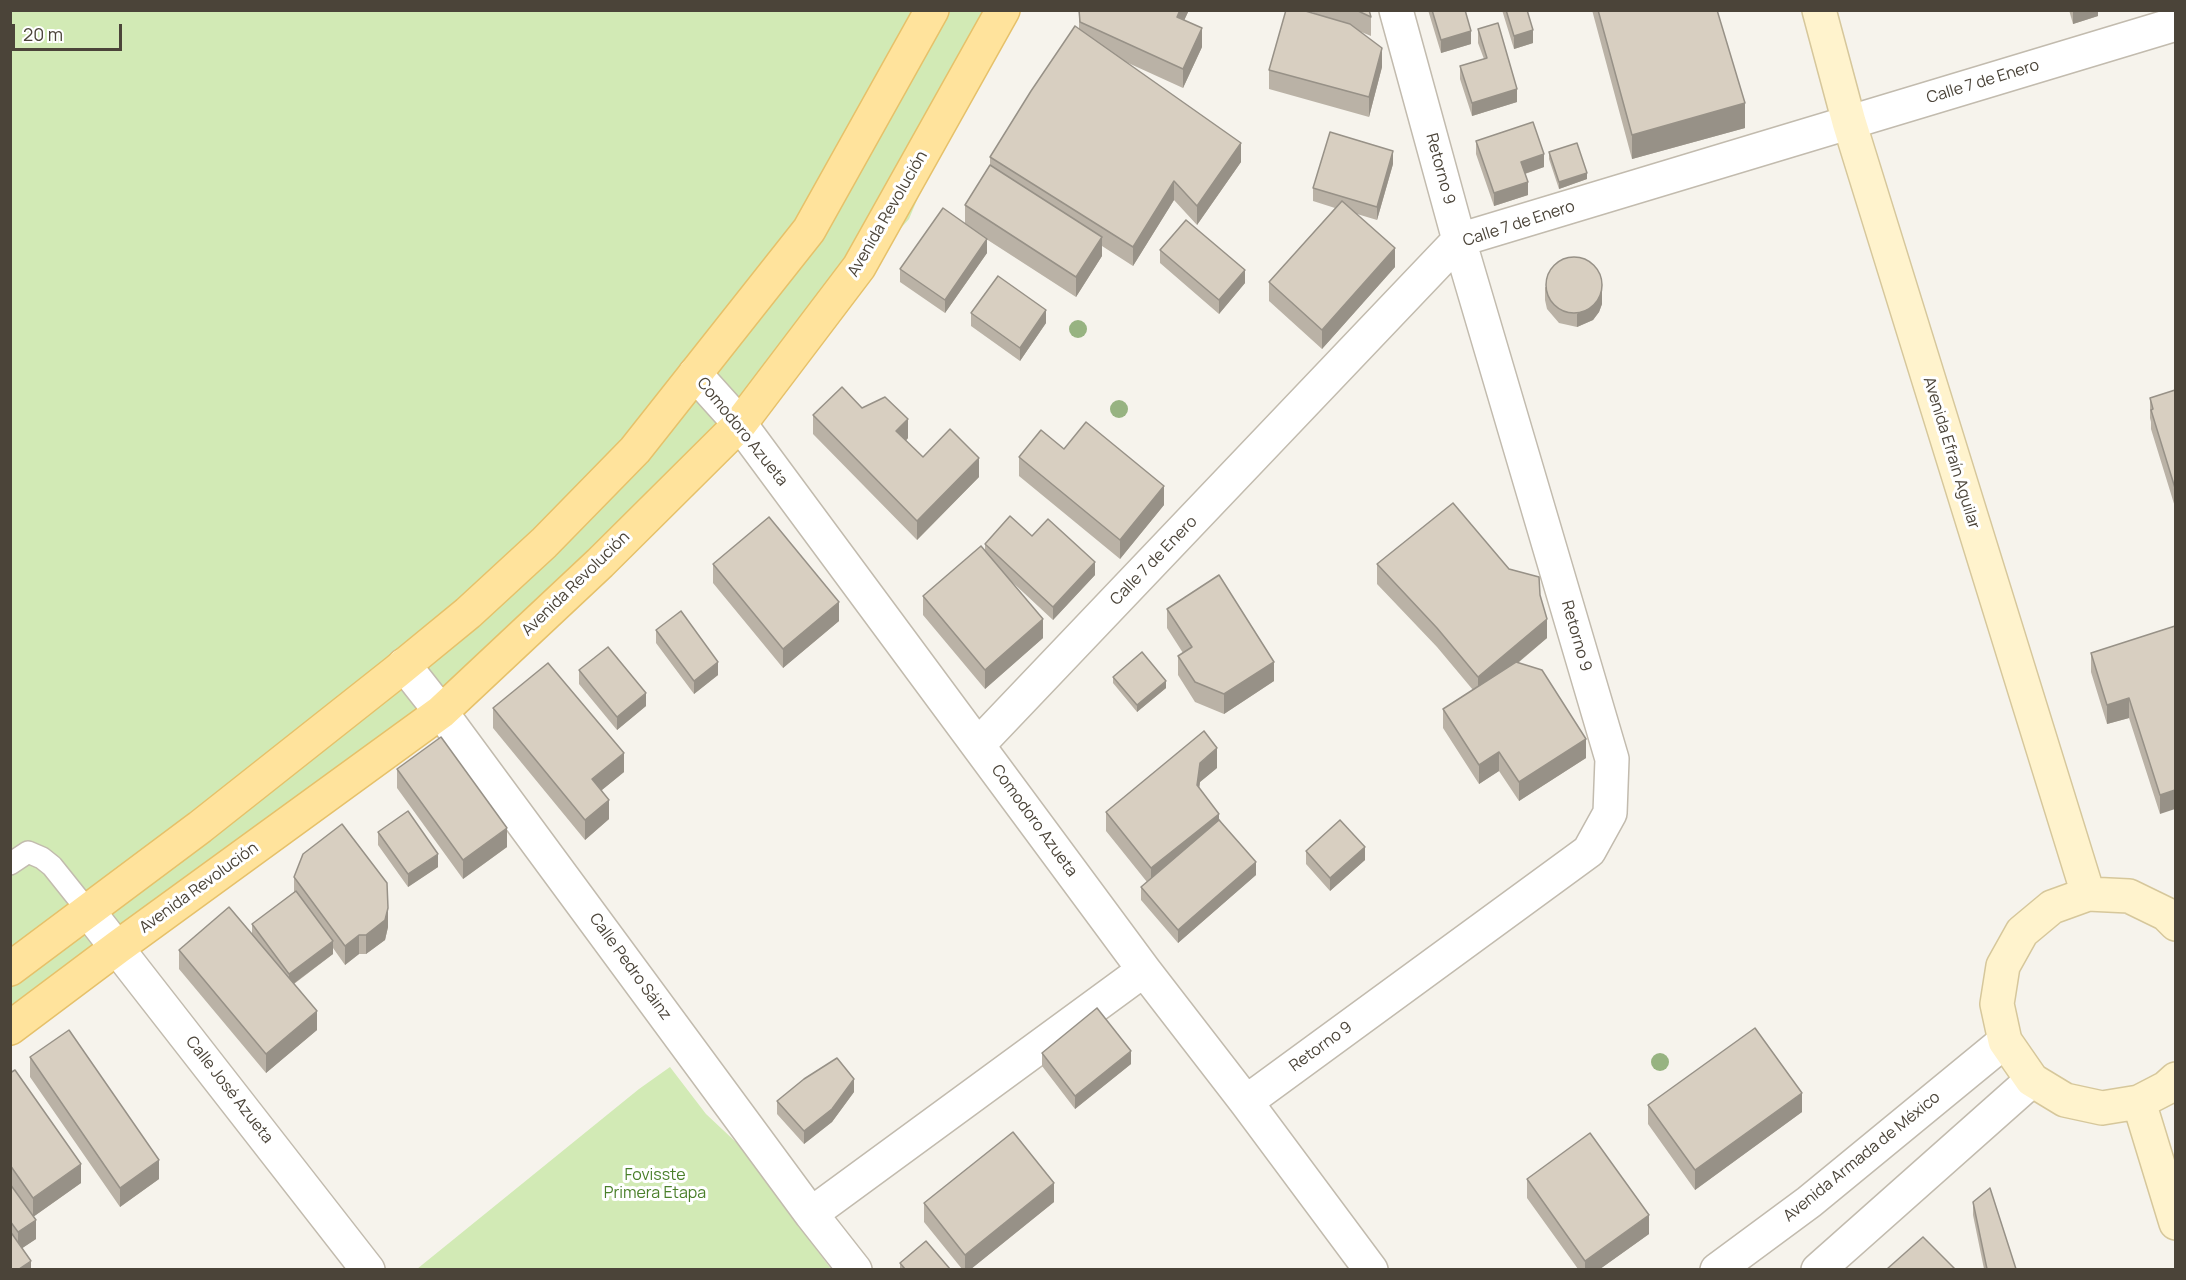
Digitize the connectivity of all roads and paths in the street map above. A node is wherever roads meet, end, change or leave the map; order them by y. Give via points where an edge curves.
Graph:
1 (932, 10) edge
2 (1396, 10) edge
3 (1819, 10) edge
4 (994, 14) edge
5 (2175, 24) edge
6 (1849, 122) junction
7 (1459, 240) junction
8 (695, 374) junction
9 (740, 424) junction
10 (404, 665) junction
11 (441, 712) junction
12 (978, 745) junction
13 (10, 864) edge
14 (2088, 894) junction
15 (88, 911) junction
16 (2172, 915) edge
17 (118, 947) junction
18 (10, 969) edge
19 (1144, 970) junction
20 (10, 1028) edge
21 (2005, 1041) junction
22 (2175, 1079) edge
23 (2032, 1080) junction
24 (1246, 1102) junction
25 (2139, 1102) junction
26 (811, 1214) junction
27 (2175, 1223) edge
28 (368, 1269) edge
29 (855, 1269) edge
30 (1371, 1269) edge
31 (1717, 1269) edge
32 (1818, 1269) edge

1 - 8 main road via 809,230
2 - 7 street, Retorno 9
3 - 6 main road, Avenida Efraín Aguilar
4 - 9 main road, Avenida Revolución via 859,267
5 - 6 street, Calle 7 de Enero
6 - 7 street, Calle 7 de Enero
6 - 14 main road, Avenida Efraín Aguilar
7 - 12 street, Calle 7 de Enero
7 - 24 street, Retorno 9 via 1612,759 1610,813 1589,851
8 - 9 street, Comodoro Azueta
8 - 10 main road via 635,450 544,543
9 - 11 main road, Avenida Revolución
9 - 12 street, Comodoro Azueta
10 - 11 street, Calle Pedro Sáinz
10 - 15 main road
11 - 17 main road, Avenida Revolución
11 - 26 street, Calle Pedro Sáinz
12 - 19 street, Comodoro Azueta
13 - 15 lane via 28,852 42,858
14 - 16 main road via 2128,897
14 - 21 main road via 2052,907 2022,932 2003,966 1997,1004
15 - 17 street, Calle José Azueta
15 - 18 main road
17 - 20 main road, Avenida Revolución
17 - 28 street, Calle José Azueta
19 - 24 street, Comodoro Azueta
19 - 26 street
21 - 23 main road
21 - 31 street, Avenida Armada de México via 1809,1202
22 - 25 main road
23 - 25 main road via 2065,1100 2102,1108
23 - 32 street
24 - 30 street, Comodoro Azueta
25 - 27 main road
26 - 29 street, Calle Pedro Sáinz

